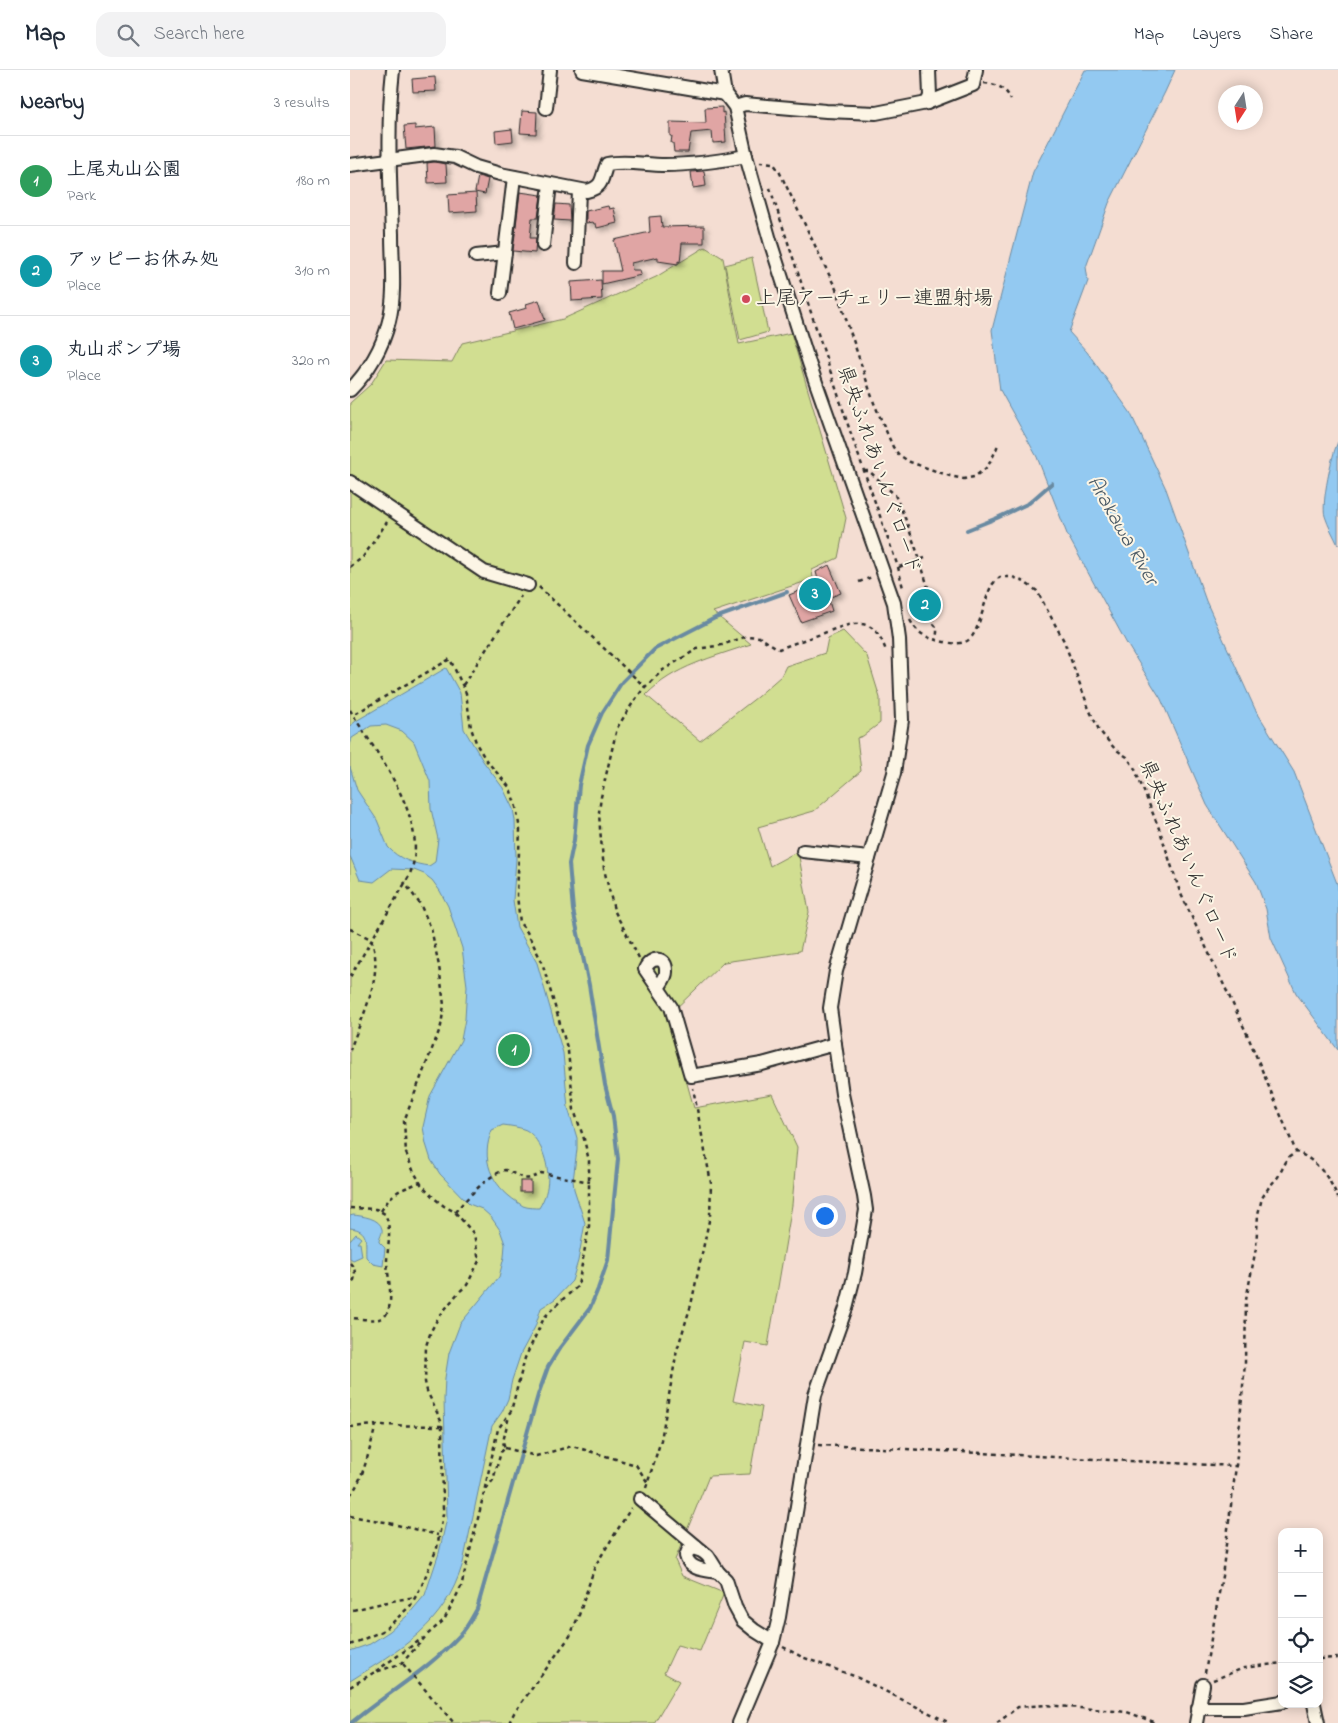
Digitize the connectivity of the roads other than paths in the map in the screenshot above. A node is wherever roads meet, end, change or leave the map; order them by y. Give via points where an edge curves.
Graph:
1 (393, 70) edge
2 (550, 70) edge
3 (582, 70) edge
4 (721, 70) edge
5 (929, 70) edge
6 (976, 70) edge
7 (724, 94) junction
8 (927, 103) junction
9 (735, 107) junction
10 (546, 108) dead end
11 (390, 161) junction
12 (753, 163) junction
13 (350, 165) edge
14 (514, 177) junction
15 (550, 184) junction
16 (580, 191) junction
17 (544, 245) dead end
18 (504, 253) junction
19 (476, 256) dead end
20 (576, 263) dead end
21 (500, 294) dead end
22 (350, 390) edge
23 (350, 482) edge
24 (528, 586) road end
25 (803, 852) dead end
26 (869, 858) junction
27 (658, 988) junction
28 (835, 1044) junction
29 (640, 1498) road end
30 (702, 1551) junction
31 (718, 1572) junction
32 (773, 1642) junction
33 (1203, 1685) road end
34 (1278, 1703) edge
35 (1198, 1708) junction
36 (1315, 1708) edge
37 (738, 1723) edge
38 (1196, 1723) edge
39 (1318, 1723) edge

1 - 11 street
2 - 10 street
3 - 7 street
4 - 7 street
5 - 8 street via 930,96
6 - 8 street via 973,85
7 - 9 street
8 - 9 street via 876,113 745,104
9 - 12 street
11 - 13 street
11 - 14 street via 434,154 455,157 476,167
11 - 22 street via 393,288 389,321 380,347 362,378
12 - 16 street via 716,161 664,165 620,161 607,164 597,189
12 - 26 street via 771,244 809,363 894,603 899,639 902,720 894,773
14 - 15 street
14 - 18 street
15 - 16 street
15 - 17 street
16 - 20 street
18 - 19 street
18 - 21 street
23 - 24 street via 484,572
25 - 26 street
26 - 28 street via 836,971 830,1008
27 - 27 street via 664,979 665,964 653,959 645,969
27 - 28 street via 671,1007 691,1076 762,1064
28 - 32 street via 866,1210 846,1308 815,1395
29 - 30 street
30 - 31 street
30 - 31 street via 693,1548 688,1551 687,1561 694,1568
31 - 32 street via 726,1580 742,1620
32 - 37 street
33 - 35 street
34 - 35 street via 1244,1708
35 - 38 street
36 - 39 street

